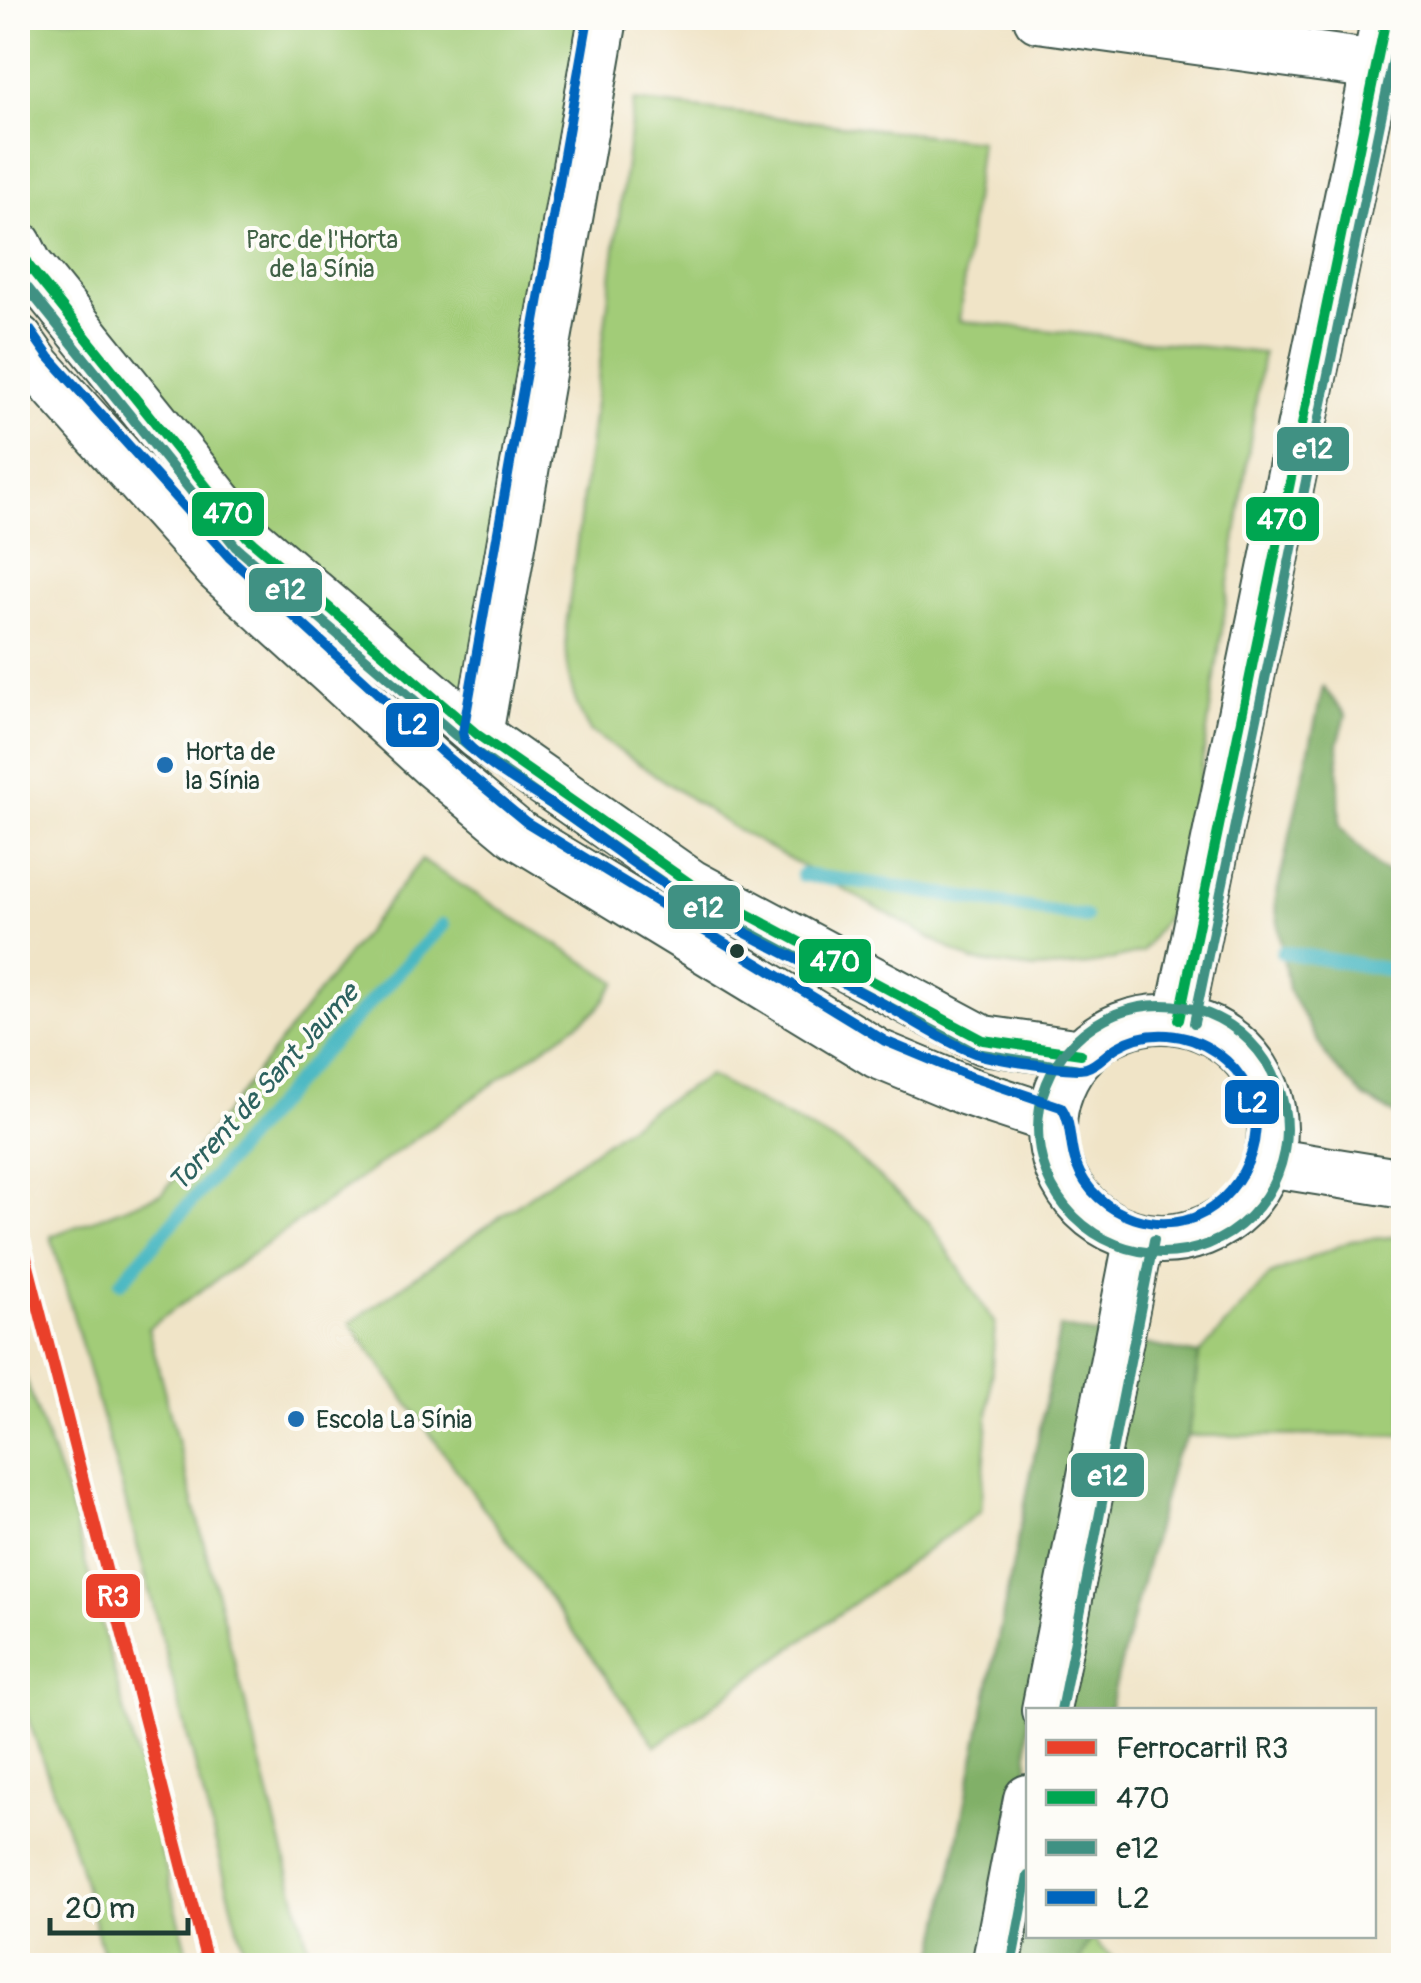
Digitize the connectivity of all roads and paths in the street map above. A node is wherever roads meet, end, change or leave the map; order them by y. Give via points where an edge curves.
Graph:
1 (604, 18) edge
2 (1038, 18) edge
3 (1386, 18) edge
4 (1376, 65) junction
5 (18, 245) edge
6 (18, 339) edge
7 (478, 735) junction
8 (1179, 1020) junction
9 (1081, 1054) junction
10 (1052, 1119) junction
11 (1268, 1162) junction
12 (1404, 1184) edge
13 (1139, 1236) junction
14 (1046, 1708) edge
15 (1026, 1809) edge
16 (996, 1966) edge

1 - 7 street
2 - 4 street
3 - 4 street
4 - 8 street
5 - 7 street via 247,537
6 - 10 street via 218,568 517,834 878,1054
7 - 9 street via 691,884 983,1040
8 - 9 street via 1143,1020 1109,1032
8 - 11 street via 1216,1032 1245,1056 1265,1088 1273,1125
9 - 10 street via 1061,1084
10 - 13 street via 1059,1166 1084,1207 1109,1226
11 - 12 street
11 - 13 street via 1232,1215 1172,1239
13 - 14 street
15 - 16 street

